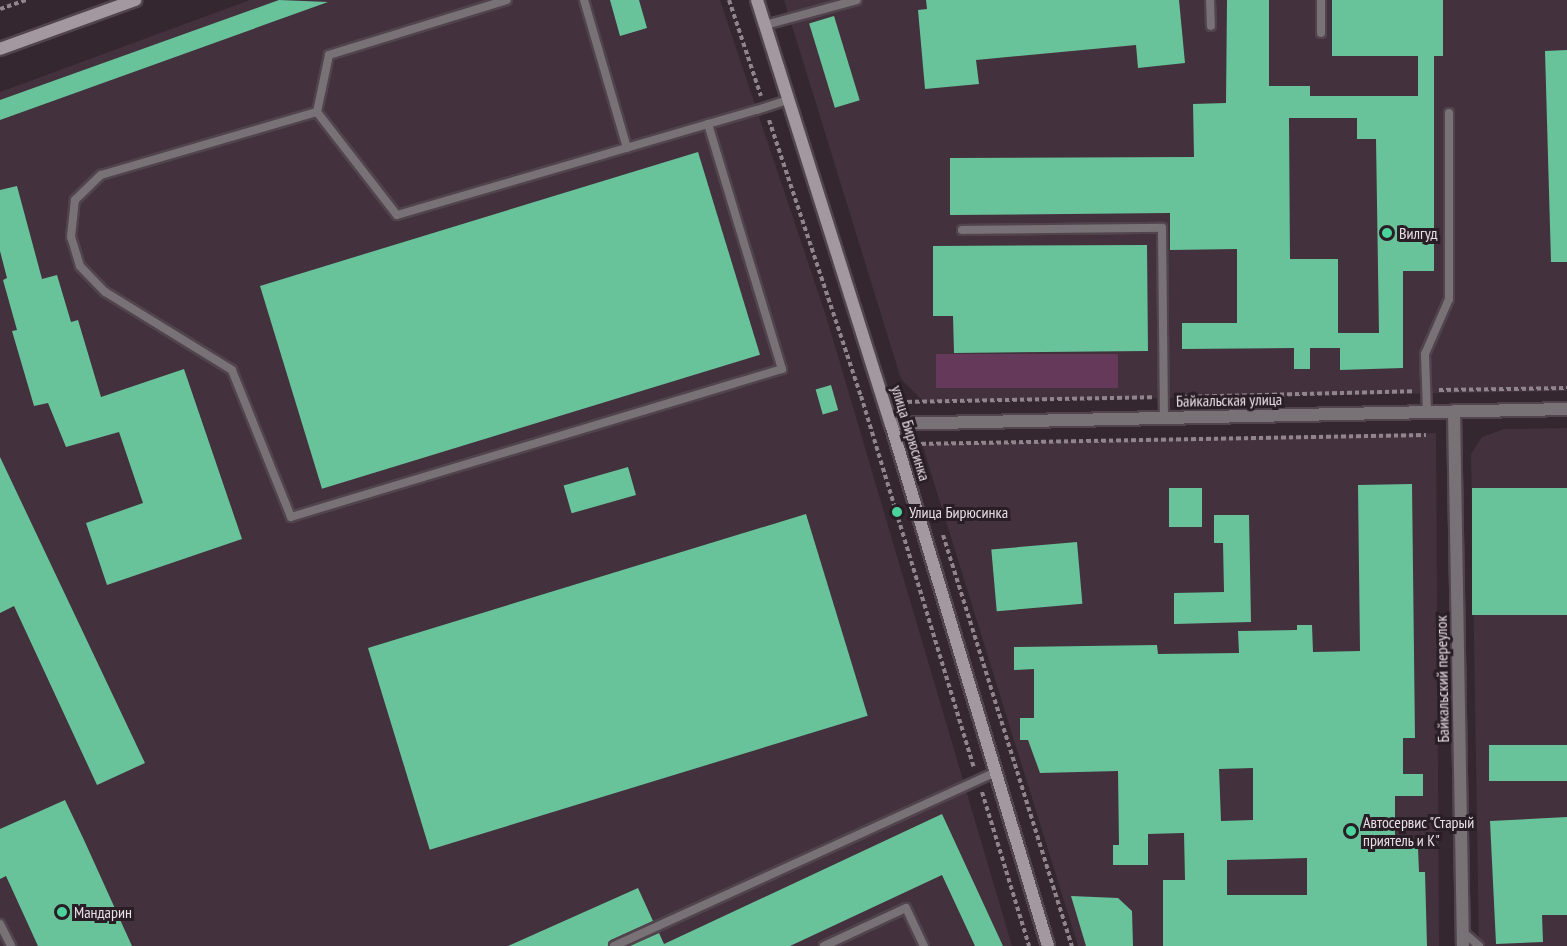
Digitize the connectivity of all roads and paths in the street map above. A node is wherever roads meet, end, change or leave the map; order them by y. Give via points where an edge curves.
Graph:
1 (26, 0) edge
2 (135, 0) edge
3 (507, 0) edge
4 (584, 0) edge
5 (729, 0) edge
6 (757, 0) edge
7 (857, 0) edge
8 (1210, 0) edge
9 (1321, 0) edge
10 (0, 9) edge
11 (765, 26) junction
12 (1211, 26) dead end
13 (1322, 33) dead end
14 (0, 49) edge
15 (788, 100) junction
16 (765, 107) junction
17 (317, 112) junction
18 (1449, 113) dead end
19 (708, 124) junction
20 (627, 148) junction
21 (962, 230) dead end
22 (1567, 387) edge
23 (1426, 391) junction
24 (1164, 397) junction
25 (900, 403) dead end
26 (1567, 409) edge
27 (1454, 411) junction
28 (1426, 412) junction
29 (1164, 418) junction
30 (891, 424) junction
31 (1426, 435) dead end
32 (916, 450) dead end
33 (940, 527) dead end
34 (996, 772) junction
35 (978, 780) junction
36 (0, 924) edge
37 (1463, 932) junction
38 (11, 946) edge
39 (614, 946) edge
40 (824, 946) edge
41 (924, 946) edge
42 (1029, 946) edge
43 (1048, 946) edge
44 (1072, 946) edge
45 (1463, 946) edge
46 (1479, 946) edge

1 - 10 path
2 - 14 main road
3 - 17 lane via 329,55
4 - 20 lane
5 - 16 path
6 - 11 main road, улица Бирюсинка
7 - 11 lane
8 - 12 lane
9 - 13 lane
11 - 15 main road, улица Бирюсинка
15 - 16 lane
15 - 30 main road, улица Бирюсинка
16 - 19 lane
16 - 35 path via 861,396
17 - 19 lane via 101,175 75,200 71,237 80,266 105,292 232,370 291,517 782,369
17 - 20 lane via 397,215
18 - 23 lane via 1449,299 1425,354
19 - 20 lane
21 - 24 lane via 1162,228
22 - 23 path
23 - 24 path
23 - 28 lane
24 - 25 path
24 - 29 lane
26 - 27 street, Байкальская улица
27 - 28 street, Байкальская улица
27 - 37 street, Байкальский переулок
28 - 29 street, Байкальская улица
29 - 30 street, Байкальская улица
30 - 34 main road, улица Бирюсинка
31 - 32 path via 914,442
33 - 44 path
34 - 35 lane
34 - 43 main road, улица Бирюсинка
35 - 39 lane
35 - 42 path
36 - 38 lane
37 - 45 street, Байкальский переулок
37 - 46 lane
40 - 41 lane via 906,908

